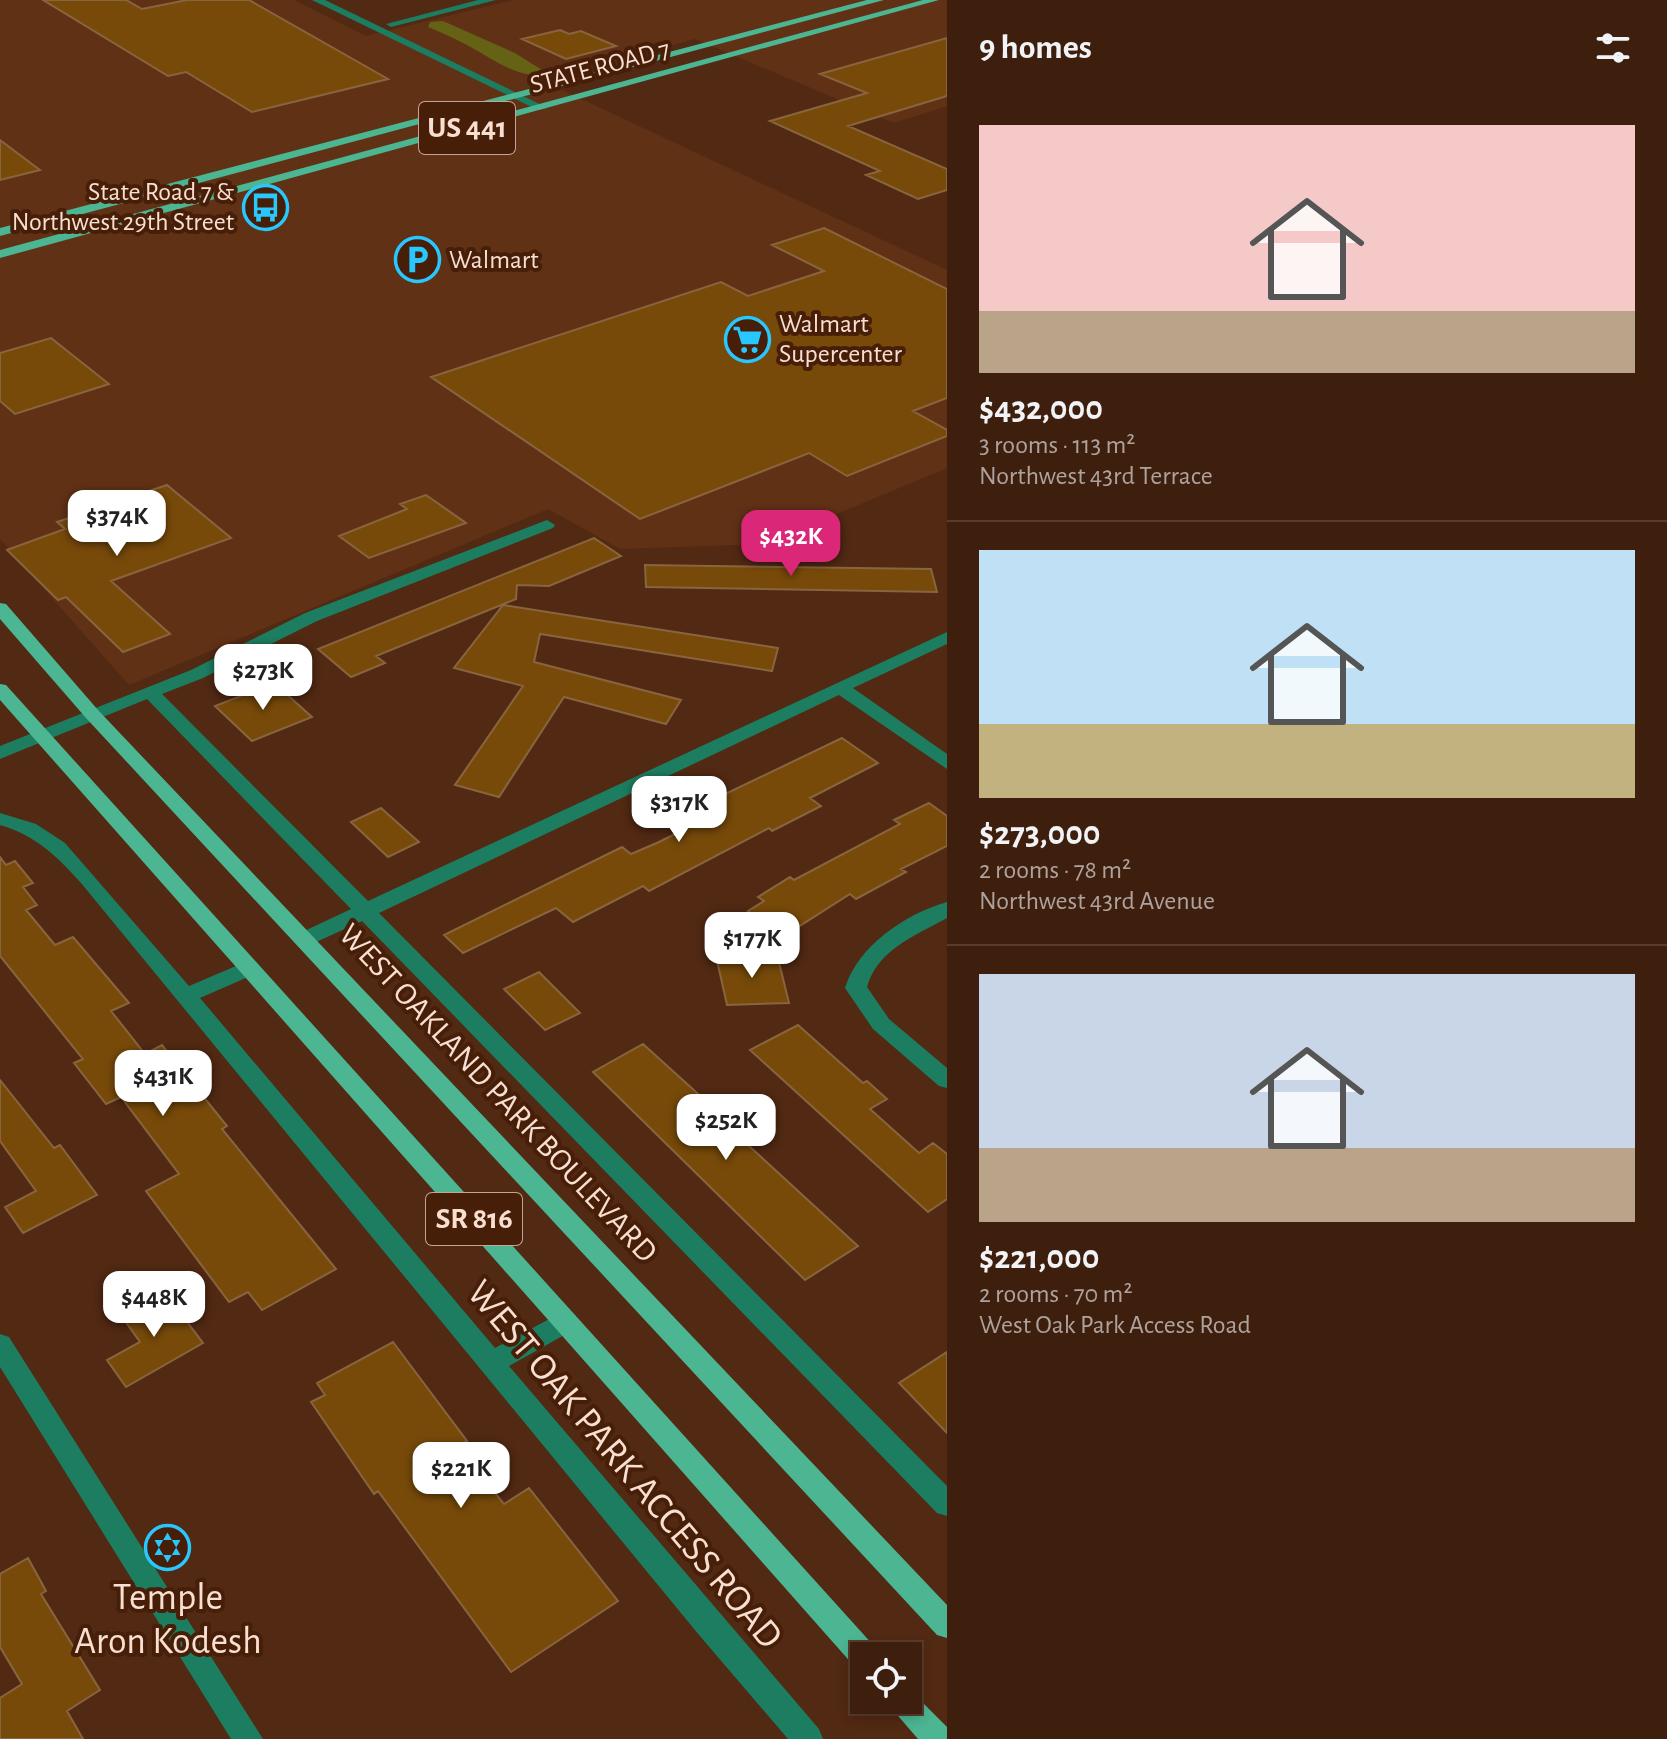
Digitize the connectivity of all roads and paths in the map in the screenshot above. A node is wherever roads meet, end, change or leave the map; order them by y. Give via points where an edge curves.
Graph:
1 (317, 0) edge
2 (344, 0) edge
3 (443, 0) edge
4 (491, 0) edge
5 (879, 0) edge
6 (934, 0) edge
7 (459, 8) junction
8 (391, 24) junction
9 (422, 48) junction
10 (520, 97) junction
11 (542, 108) junction
12 (0, 232) edge
13 (0, 254) edge
14 (547, 525) dead end
15 (0, 608) edge
16 (947, 637) edge
17 (840, 687) junction
18 (0, 689) edge
19 (149, 691) junction
20 (92, 714) junction
21 (40, 734) junction
22 (0, 753) edge
23 (947, 763) edge
24 (0, 819) edge
25 (947, 909) edge
26 (364, 912) junction
27 (305, 939) junction
28 (250, 968) junction
29 (185, 996) junction
30 (947, 1080) edge
31 (566, 1322) junction
32 (0, 1345) edge
33 (491, 1363) junction
34 (947, 1504) edge
35 (947, 1625) edge
36 (852, 1642) edge
37 (916, 1714) edge
38 (248, 1739) edge
39 (808, 1739) edge
40 (938, 1739) edge

1 - 9 street via 401,43
2 - 8 street
3 - 7 street
4 - 7 street
5 - 10 main road, STATE ROAD 7 / US 441
6 - 11 main road, STATE ROAD 7 / US 441
7 - 8 street
8 - 9 street via 416,38
9 - 10 street
10 - 11 street
10 - 12 main road, STATE ROAD 7 / US 441
11 - 13 main road, STATE ROAD 7 / US 441
14 - 19 street via 311,617 197,674
15 - 20 main road, WEST OAKLAND PARK BOULEVARD / SR 816
16 - 17 street
17 - 23 street
17 - 26 street
18 - 21 main road, SR 816
19 - 20 street
19 - 26 street
20 - 21 street
20 - 27 main road, WEST OAKLAND PARK BOULEVARD / SR 816
21 - 22 street
21 - 28 main road, SR 816
24 - 29 street, WEST OAK PARK ACCESS ROAD via 49,836
25 - 30 street via 879,948 859,972 856,988 881,1024
26 - 27 street
26 - 34 street
27 - 35 main road, WEST OAKLAND PARK BOULEVARD / SR 816
28 - 29 street
28 - 31 main road, SR 816
29 - 33 street, WEST OAK PARK ACCESS ROAD
31 - 33 street
31 - 36 main road, SR 816
32 - 38 street
33 - 39 street, WEST OAK PARK ACCESS ROAD
37 - 40 main road

